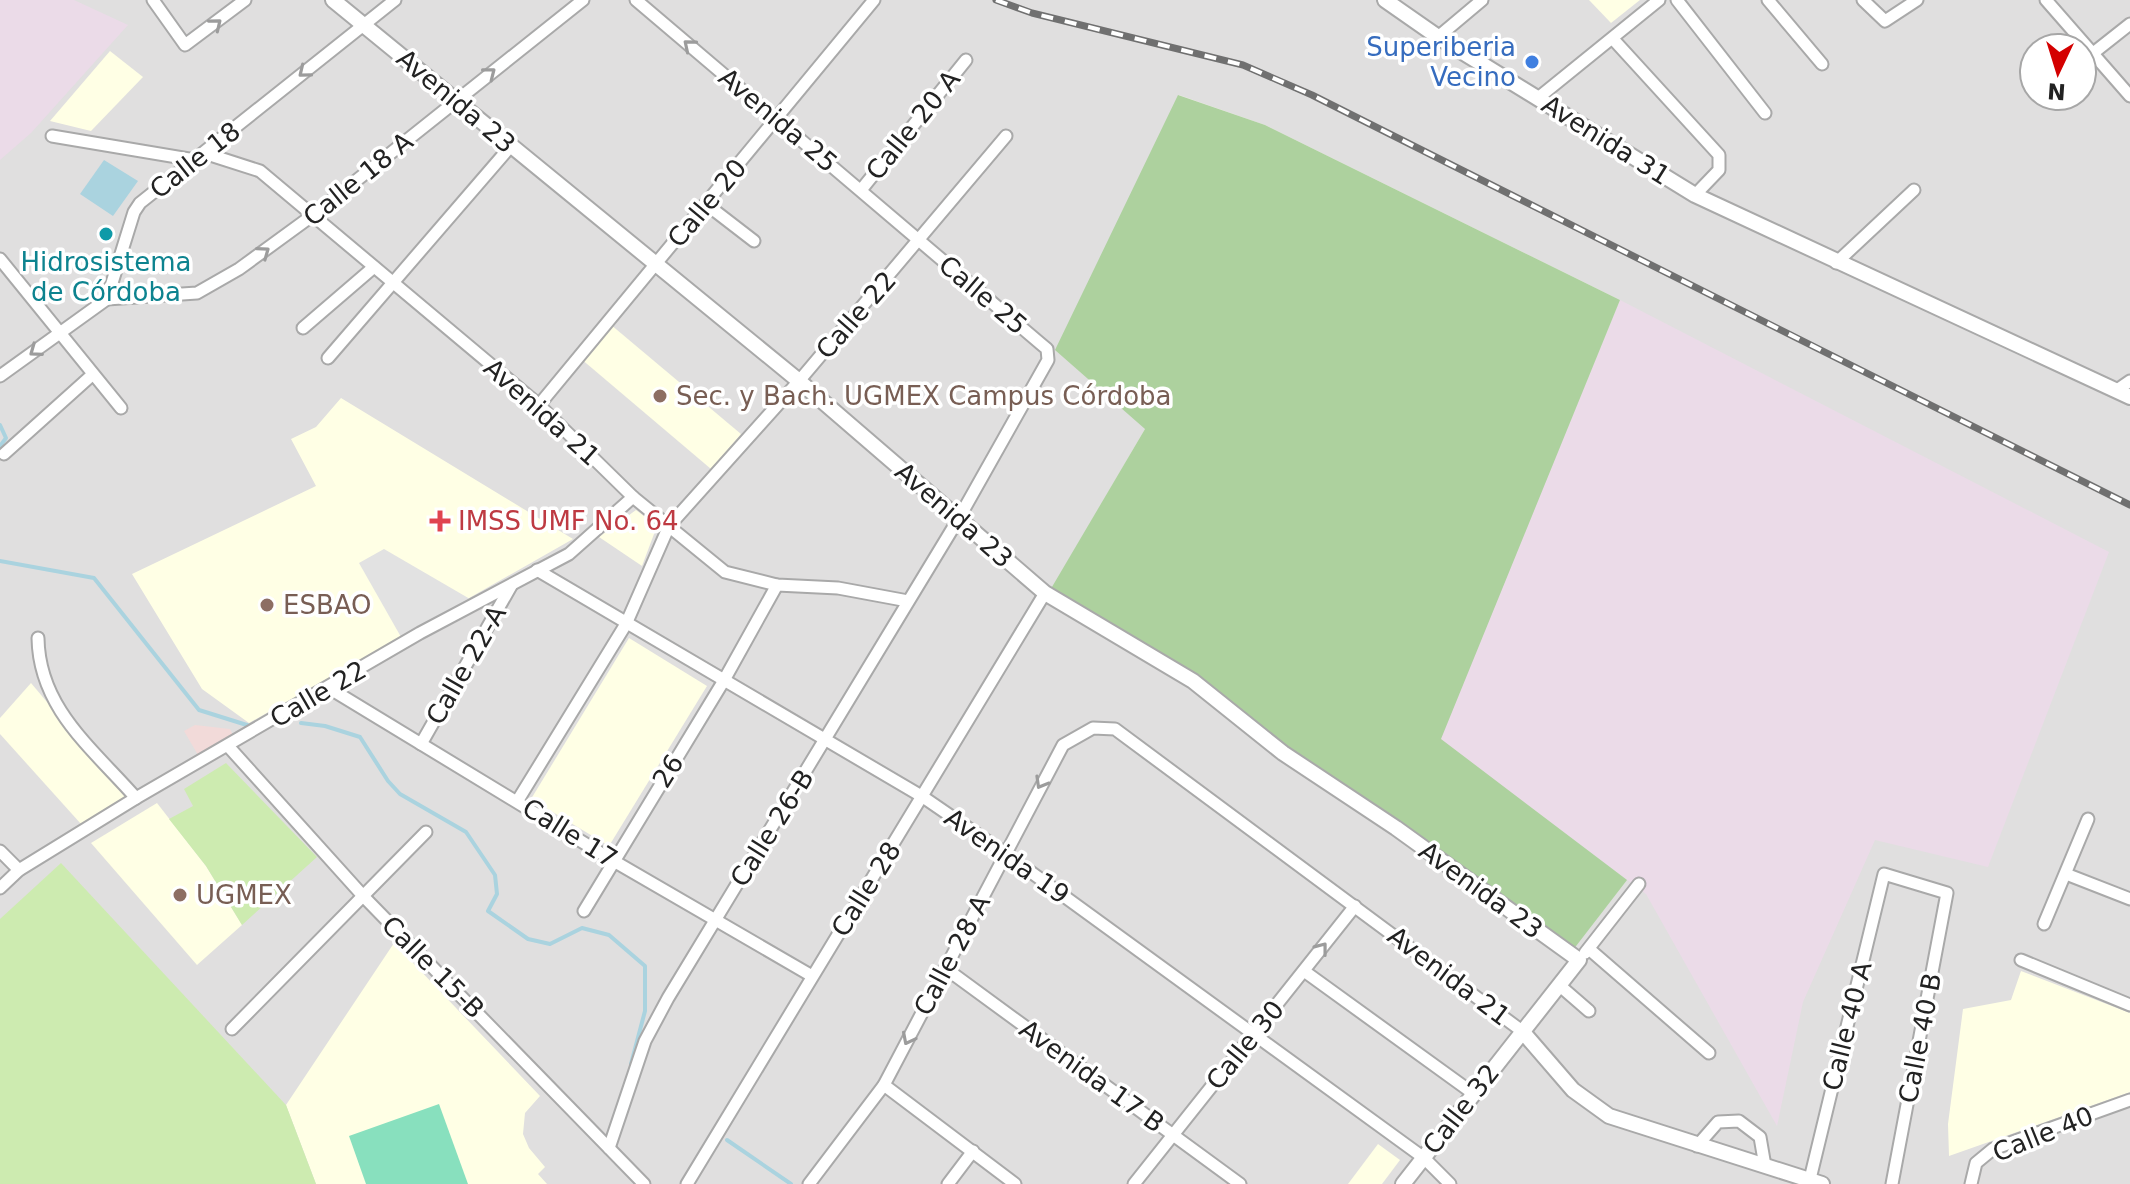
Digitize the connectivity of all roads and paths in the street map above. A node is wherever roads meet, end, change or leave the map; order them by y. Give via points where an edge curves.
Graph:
1 (153, 0) edge
2 (245, 0) edge
3 (333, 0) edge
4 (395, 0) edge
5 (583, 0) edge
6 (636, 0) edge
7 (874, 0) edge
8 (1385, 0) edge
9 (1482, 0) edge
10 (1659, 0) edge
11 (1677, 0) edge
12 (1768, 0) edge
13 (1863, 0) edge
14 (1917, 0) edge
15 (2046, 0) edge
16 (1905, 4) edge
17 (364, 23) junction
18 (2130, 24) edge
19 (2073, 32) edge
20 (1438, 37) junction
21 (1613, 39) junction
22 (2098, 49) edge
23 (966, 60) dead end
24 (2098, 61) edge
25 (1822, 64) dead end
26 (2130, 96) edge
27 (1538, 98) junction
28 (454, 101) junction
29 (1765, 113) dead end
30 (777, 121) junction
31 (52, 136) dead end
32 (1006, 136) dead end
33 (510, 147) junction
34 (200, 157) junction
35 (861, 190) junction
36 (1914, 190) dead end
37 (1695, 195) junction
38 (706, 204) junction
39 (313, 215) junction
40 (754, 241) dead end
41 (919, 241) junction
42 (0, 259) edge
43 (656, 263) junction
44 (1836, 263) junction
45 (374, 267) junction
46 (393, 282) junction
47 (107, 299) junction
48 (303, 328) dead end
49 (58, 334) junction
50 (1047, 349) joint
51 (328, 358) dead end
52 (92, 375) junction
53 (0, 376) edge
54 (799, 381) junction
55 (2130, 381) edge
56 (2123, 394) edge
57 (539, 405) junction
58 (121, 408) dead end
59 (4, 454) dead end
60 (633, 497) junction
61 (959, 518) junction
62 (669, 526) junction
63 (537, 570) junction
64 (777, 585) junction
65 (511, 586) junction
66 (1045, 593) junction
67 (908, 601) junction
68 (626, 624) junction
69 (38, 638) dead end
70 (723, 682) junction
71 (329, 688) junction
72 (1093, 728) joint
73 (827, 738) junction
74 (421, 744) junction
75 (228, 746) junction
76 (923, 797) junction
77 (136, 798) junction
78 (518, 800) junction
79 (2088, 819) dead end
80 (426, 832) dead end
81 (0, 851) edge
82 (1006, 854) junction
83 (612, 860) junction
84 (19, 870) junction
85 (1884, 874) joint
86 (2066, 874) junction
87 (1639, 884) dead end
88 (0, 888) edge
89 (364, 897) junction
90 (2130, 899) edge
91 (1355, 906) junction
92 (584, 911) dead end
93 (717, 918) junction
94 (2044, 924) dead end
95 (1584, 954) junction
96 (2021, 960) dead end
97 (945, 968) junction
98 (1304, 971) junction
99 (812, 976) junction
100 (1559, 985) junction
101 (2130, 1005) edge
102 (1589, 1011) dead end
103 (232, 1029) dead end
104 (1522, 1031) junction
105 (1255, 1034) junction
106 (1709, 1053) dead end
107 (884, 1085) junction
108 (1474, 1094) junction
109 (2130, 1100) edge
110 (1172, 1134) junction
111 (1697, 1146) junction
112 (609, 1148) junction
113 (973, 1151) junction
114 (1424, 1158) junction
115 (1765, 1166) junction
116 (1816, 1182) edge
117 (644, 1184) edge
118 (687, 1184) edge
119 (809, 1184) edge
120 (948, 1184) edge
121 (1015, 1184) edge
122 (1134, 1184) edge
123 (1240, 1184) edge
124 (1403, 1184) edge
125 (1450, 1184) edge
126 (1892, 1184) edge
127 (1971, 1184) edge

1 -> 2 street via 185,45
3 - 17 street
4 - 17 street, Calle 18
28 -> 5 street, Calle 18 A
30 -> 6 street, Avenida 25
7 - 30 street, Calle 20
8 - 20 street, Avenida 31
9 - 20 street
10 - 21 street
11 - 29 street
12 - 25 street
13 - 16 street via 1885,21
14 - 16 street
15 - 19 street
17 - 28 street, Avenida 23
17 -> 34 street, Calle 18
18 - 22 street
20 - 27 street, Avenida 31
21 - 27 street
21 - 37 street via 1719,155 1719,170
23 - 35 street, Calle 20 A
24 - 26 street
27 - 37 street, Avenida 31
28 - 33 street, Avenida 23
28 - 39 street, Calle 18 A
30 - 35 street, Avenida 25
30 - 38 street, Calle 20
31 - 34 street, Avenida 21
32 - 41 street, Calle 22
33 - 43 street, Avenida 23
33 - 46 street
34 - 39 street, Avenida 21 via 260,171
34 - 47 street, Calle 18 via 134,212
35 - 41 street, Avenida 25
36 - 44 street
37 - 44 street, Avenida 31
38 - 40 street
38 - 43 street, Calle 20
39 - 45 street, Avenida 21
47 -> 39 street, Calle 18 A via 197,293
41 - 50 street, Calle 25
41 - 54 street, Calle 22
42 - 49 street
43 - 54 street, Avenida 23
43 - 57 street, Calle 20
44 - 56 street, Avenida 31
45 - 46 street, Avenida 21
45 - 48 street
46 - 51 street
46 - 57 street, Avenida 21
47 - 49 street
49 - 52 street
49 -> 53 street
50 - 61 street, Calle 26-B via 1048,360
52 - 58 street
52 - 59 street
54 - 61 street, Avenida 23
54 - 62 street, Calle 22
55 - 56 street
57 - 60 street, Avenida 21
60 - 62 street, Avenida 21
60 - 63 street, Calle 22 via 580,546
61 - 66 street, Avenida 23
61 - 67 street, Calle 26-B
62 - 64 street, Avenida 21 via 725,572
62 - 68 street, Calle 22
63 - 65 street, Calle 22
63 - 68 street, Avenida 19
64 - 67 street, Avenida 21 via 838,588
64 - 70 street, 26
65 - 71 street, Calle 22
65 - 74 street, Calle 22-A
66 - 76 street, Calle 28
66 - 95 street, Avenida 23 via 1193,681 1283,753
67 - 73 street, Calle 26-B
68 - 70 street, Avenida 19
68 - 78 street, Calle 22
69 - 77 street via 38,666 52,702
70 - 73 street, Avenida 19
70 - 83 street, 26
71 - 74 street, Calle 17
71 - 75 street, Calle 22
72 -> 82 street, Calle 28 A via 1063,745
72 - 91 street, Avenida 21 via 1115,729
73 - 76 street, Avenida 19
73 - 93 street, Calle 26-B
74 - 78 street, Calle 17
75 - 77 street, Calle 22
75 - 89 street, Calle 15-B
76 - 82 street, Avenida 19
76 - 99 street, Calle 28
77 - 84 street, Calle 22
78 - 83 street, Calle 17
79 - 86 street
80 - 89 street
81 - 84 street
82 - 97 street, Calle 28 A
82 - 105 street, Avenida 19
83 - 92 street, 26
83 - 93 street, Calle 17
84 - 88 street, Calle 22
85 - 116 street, Calle 40 A
85 - 126 street, Calle 40 B via 1947,893
86 - 90 street
86 - 94 street
87 - 95 street, Calle 32
89 - 103 street
89 - 112 street, Calle 15-B
98 -> 91 street, Calle 30
91 - 104 street, Avenida 21
93 - 99 street, Calle 17
93 - 112 street, Calle 26-B via 645,1041
95 - 100 street, Calle 32
95 - 106 street
96 - 101 street
97 -> 107 street, Calle 28 A
97 - 110 street, Avenida 17 B
98 - 105 street, Calle 30
98 - 108 street
99 - 118 street, Calle 28
100 - 102 street
100 - 104 street, Calle 32
104 - 108 street, Calle 32
104 - 111 street, Avenida 21 via 1573,1090 1609,1116
105 - 110 street, Calle 30
105 - 114 street, Avenida 19
107 - 113 street
107 - 119 street, Calle 28 A
108 - 114 street, Calle 32
109 - 127 street, Calle 40 via 1993,1149 1976,1163
110 - 122 street, Calle 30
110 - 123 street, Avenida 17 B
111 - 115 street, Avenida 21
111 - 115 street via 1718,1122 1739,1121 1760,1137
112 - 117 street, Calle 15-B
113 - 120 street
113 - 121 street
114 - 124 street, Calle 32
114 - 125 street, Avenida 19
115 - 116 street, Avenida 21

